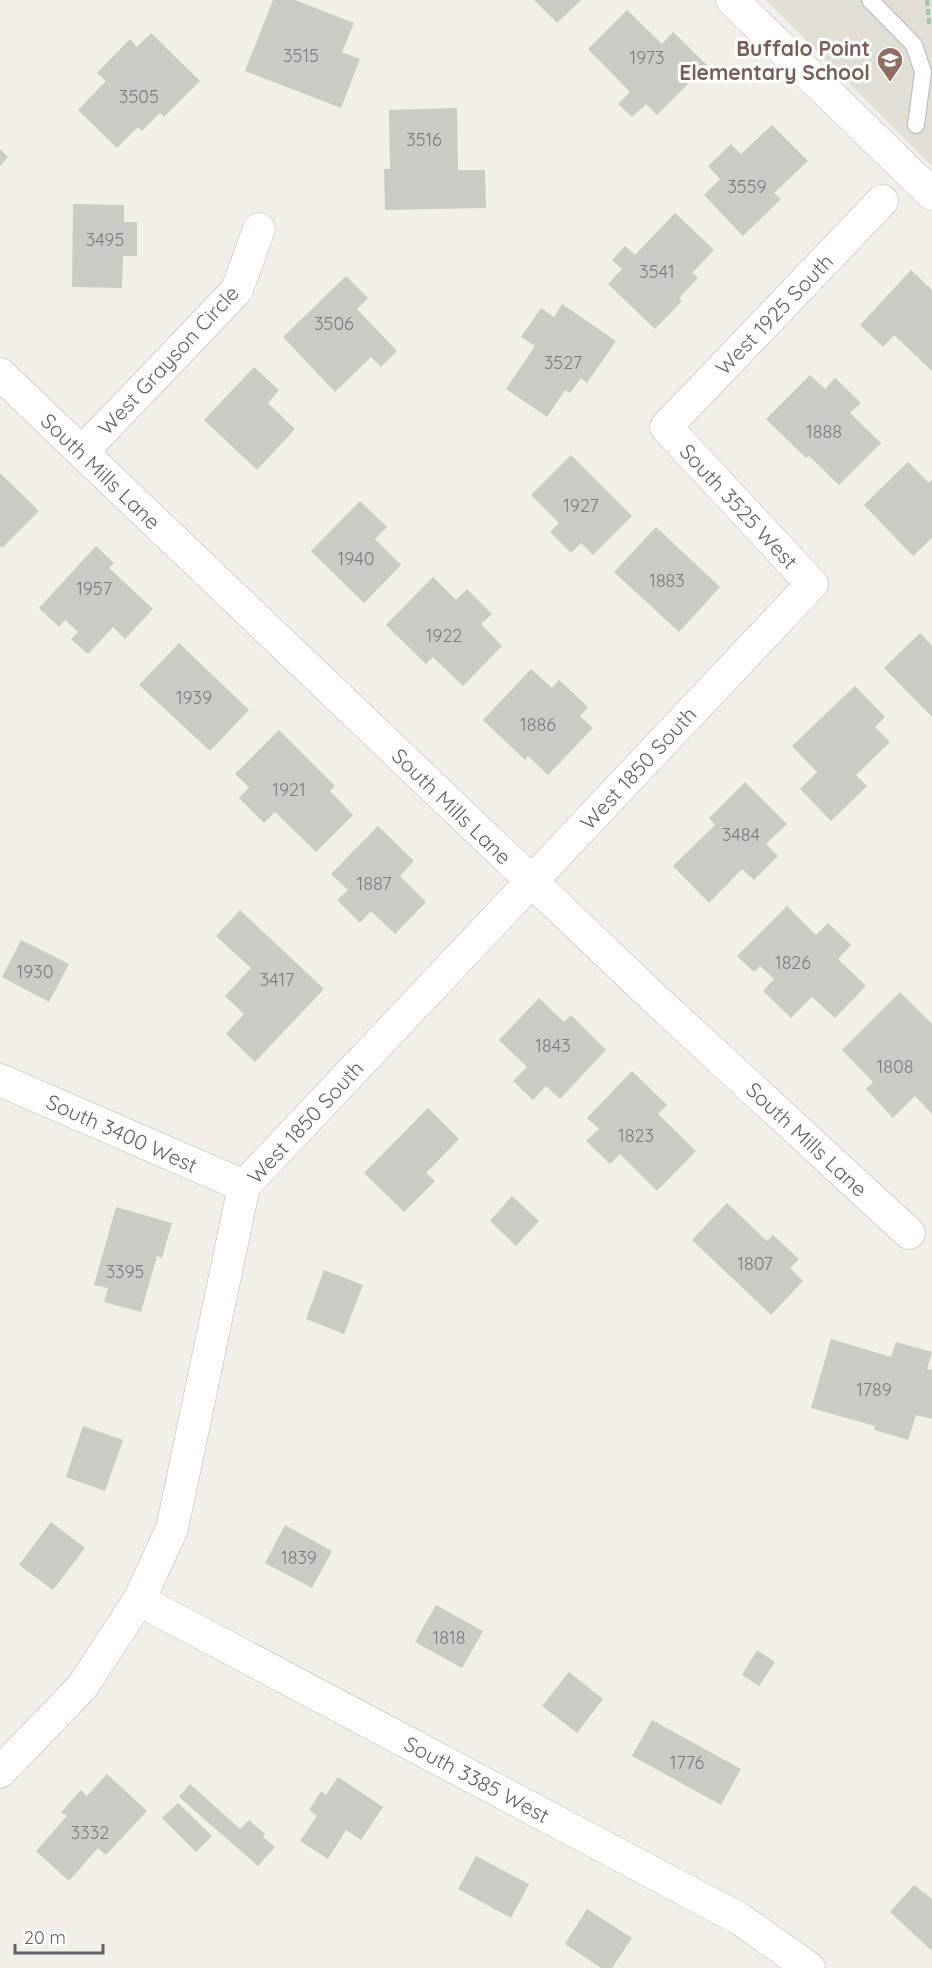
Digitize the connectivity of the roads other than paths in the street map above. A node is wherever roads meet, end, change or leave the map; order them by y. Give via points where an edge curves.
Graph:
1 (732, 0) edge
2 (870, 0) edge
3 (916, 125) dead end
4 (932, 194) edge
5 (882, 201) dead end
6 (259, 229) dead end
7 (0, 374) edge
8 (666, 427) joint
9 (82, 452) junction
10 (812, 584) joint
11 (532, 882) junction
12 (0, 1080) edge
13 (244, 1186) junction
14 (909, 1233) dead end
15 (139, 1600) junction
16 (0, 1772) edge
17 (809, 1968) edge

1 - 4 street
2 - 3 lane via 914,45 923,72
5 - 8 street, West 1925 South
6 - 9 street, West Grayson Circle via 237,290
7 - 9 street, South Mills Lane
8 - 10 street, South 3525 West
9 - 11 street, South Mills Lane
10 - 11 street, West 1850 South
11 - 13 street, West 1850 South
11 - 14 street, South Mills Lane
12 - 13 street, South 3400 West
13 - 15 street, West 1850 South via 172,1529
15 - 16 street, West 1850 South via 82,1687
15 - 17 street, South 3385 West via 740,1919

